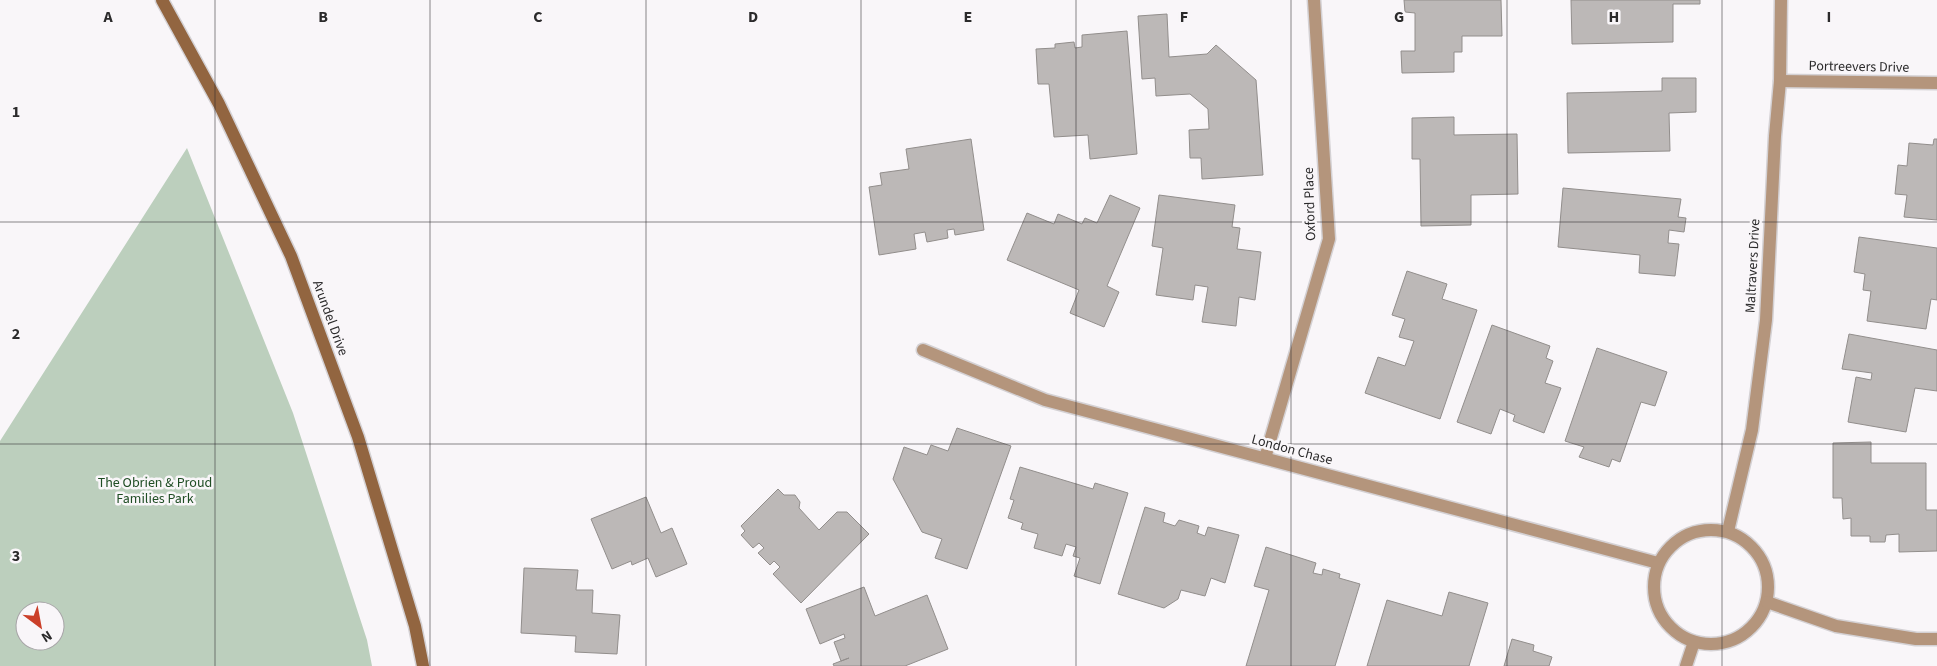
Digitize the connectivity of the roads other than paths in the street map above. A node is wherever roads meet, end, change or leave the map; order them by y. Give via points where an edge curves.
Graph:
1 (162, 0) edge
2 (1314, 0) edge
3 (1781, 0) edge
4 (1780, 82) junction
5 (1937, 83) edge
6 (923, 350) dead end
7 (1265, 458) junction
8 (1728, 531) junction
9 (1658, 562) junction
10 (1768, 602) junction
11 (1937, 640) edge
12 (1694, 642) junction
13 (423, 666) edge
14 (1686, 666) edge

1 - 13 main road, Arundel Drive via 219,104 291,256 358,437 415,626
2 - 7 street, Oxford Place via 1329,240
3 - 4 street, Maltravers Drive
4 - 5 street, Portreevers Drive
4 - 8 street, Maltravers Drive via 1766,320 1752,430
6 - 7 street, London Chase via 1045,400
7 - 9 street, London Chase
8 - 9 street via 1700,530 1676,541
8 - 10 street via 1753,546 1757,552 1768,572
9 - 12 street via 1653,586 1658,610 1673,630
10 - 11 street via 1836,626
10 - 12 street via 1757,622 1739,637 1717,644
12 - 14 street

